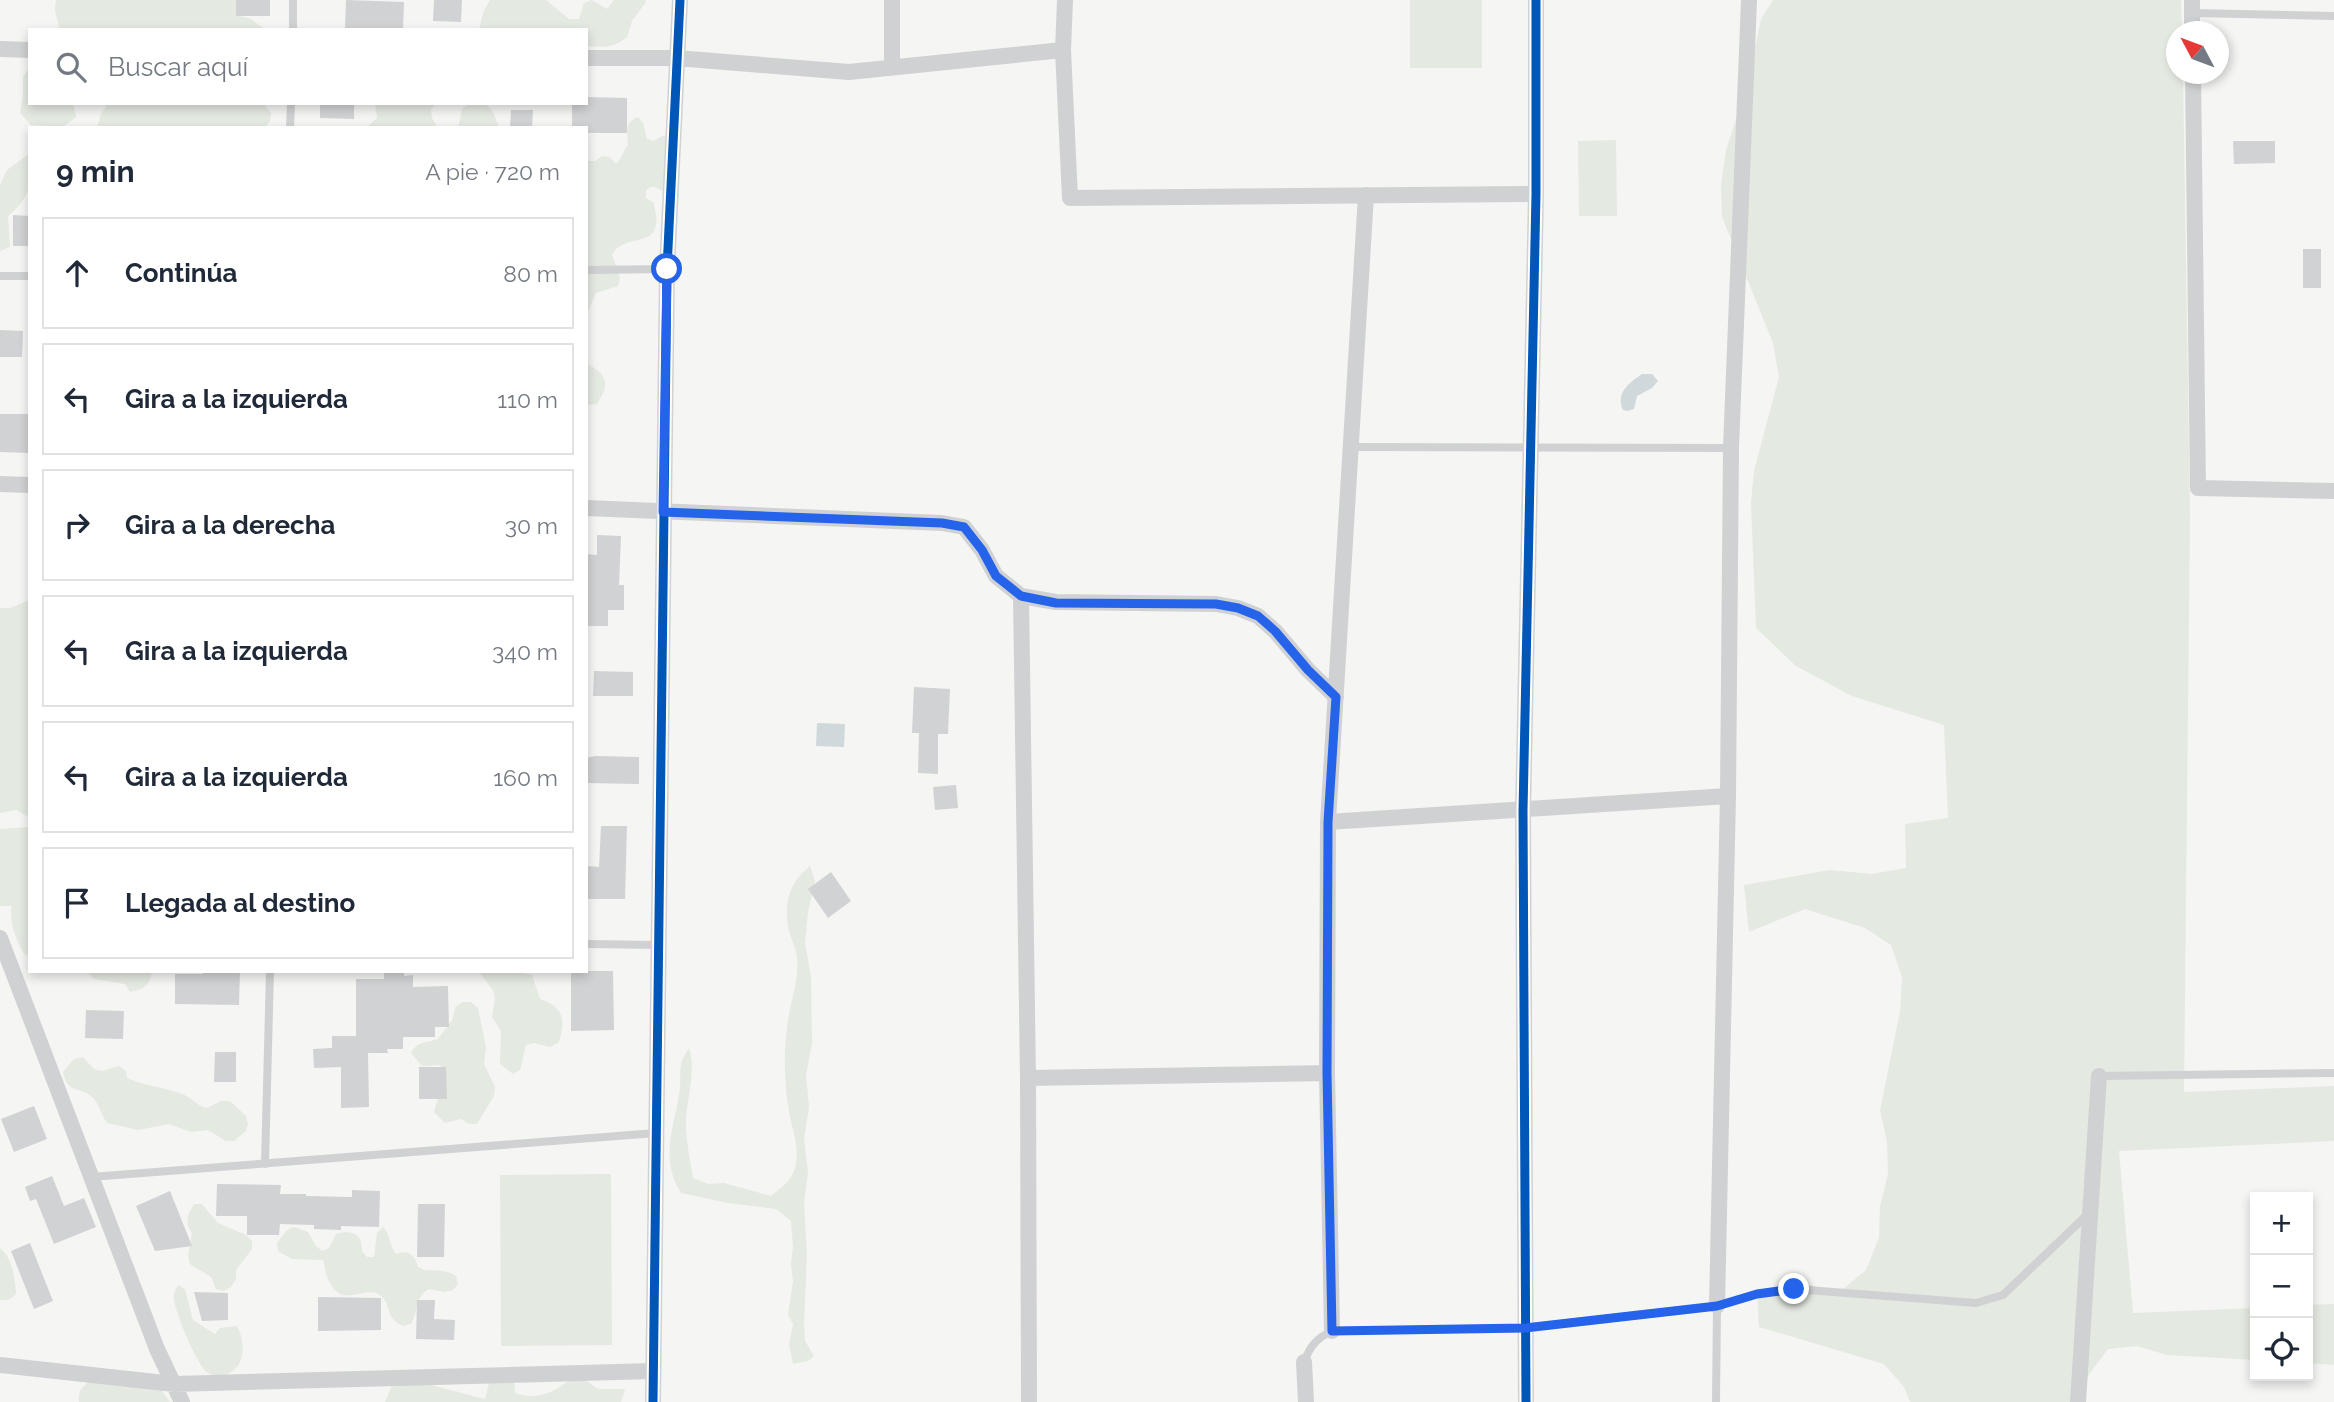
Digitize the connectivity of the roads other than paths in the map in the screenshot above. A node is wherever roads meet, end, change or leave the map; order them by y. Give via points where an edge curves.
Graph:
1 (293, 0) edge
2 (680, 0) edge
3 (892, 0) edge
4 (1065, 0) edge
5 (1536, 0) edge
6 (1749, 0) edge
7 (2192, 6) edge
8 (2334, 16) edge
9 (293, 28) edge
10 (0, 49) edge
11 (28, 50) edge
12 (1063, 51) junction
13 (588, 58) edge
14 (676, 58) junction
15 (892, 67) junction
16 (2193, 84) edge
17 (291, 105) edge
18 (290, 126) edge
19 (1536, 194) junction
20 (1366, 195) junction
21 (667, 269) junction
22 (588, 270) edge
23 (0, 276) edge
24 (28, 276) edge
25 (1351, 447) junction
26 (1530, 447) junction
27 (1731, 448) junction
28 (0, 484) edge
29 (28, 485) edge
30 (2334, 491) edge
31 (588, 508) edge
32 (663, 512) junction
33 (1021, 596) junction
34 (1336, 697) junction
35 (1728, 796) junction
36 (1523, 811) junction
37 (1328, 822) junction
38 (0, 938) edge
39 (588, 944) edge
40 (658, 945) junction
41 (270, 973) edge
42 (1327, 1073) junction
43 (2334, 1073) edge
44 (2099, 1076) joint
45 (1028, 1078) junction
46 (656, 1133) junction
47 (265, 1164) junction
48 (90, 1177) junction
49 (2090, 1212) junction
50 (1717, 1306) junction
51 (1525, 1328) junction
52 (1332, 1331) junction
53 (1304, 1362) joint
54 (0, 1365) edge
55 (653, 1371) junction
56 (174, 1384) junction
57 (181, 1402) edge
58 (653, 1402) edge
59 (1029, 1402) edge
60 (1306, 1402) edge
61 (1526, 1402) edge
62 (1716, 1402) edge
63 (2078, 1402) edge

1 - 9 lane
2 - 14 street
3 - 15 street
4 - 12 street
5 - 19 street
6 - 27 street
7 - 8 lane
10 - 11 street
12 - 15 street
12 - 20 street via 1070,198
13 - 14 street
14 - 15 street via 849,72
14 - 21 street
16 - 30 street via 2198,488
17 - 18 lane
19 - 20 street
19 - 26 street
20 - 25 street
21 - 22 lane
21 - 32 street
23 - 24 lane
25 - 26 lane
25 - 34 street
26 - 27 lane
26 - 36 street
27 - 35 street
28 - 29 street
31 - 32 street
32 - 33 street via 964,527 996,576
32 - 40 street
33 - 34 street via 1056,603 1238,608 1258,616 1275,631
33 - 45 street
34 - 37 street
35 - 36 street
35 - 50 street
36 - 37 street
36 - 51 street
37 - 42 street
38 - 48 street
39 - 40 lane
40 - 46 street
41 - 47 lane
42 - 45 street
42 - 52 street
43 - 44 lane
44 - 49 street
45 - 59 street
46 - 47 lane
46 - 55 street
47 - 48 lane
48 - 56 street
49 - 50 lane via 2003,1295 1976,1303 1794,1289
49 - 63 street
50 - 51 lane
50 - 62 lane
51 - 52 lane
51 - 61 street
52 - 53 lane via 1309,1347
53 - 60 street
54 - 56 street
55 - 56 street
55 - 58 street
56 - 57 street

